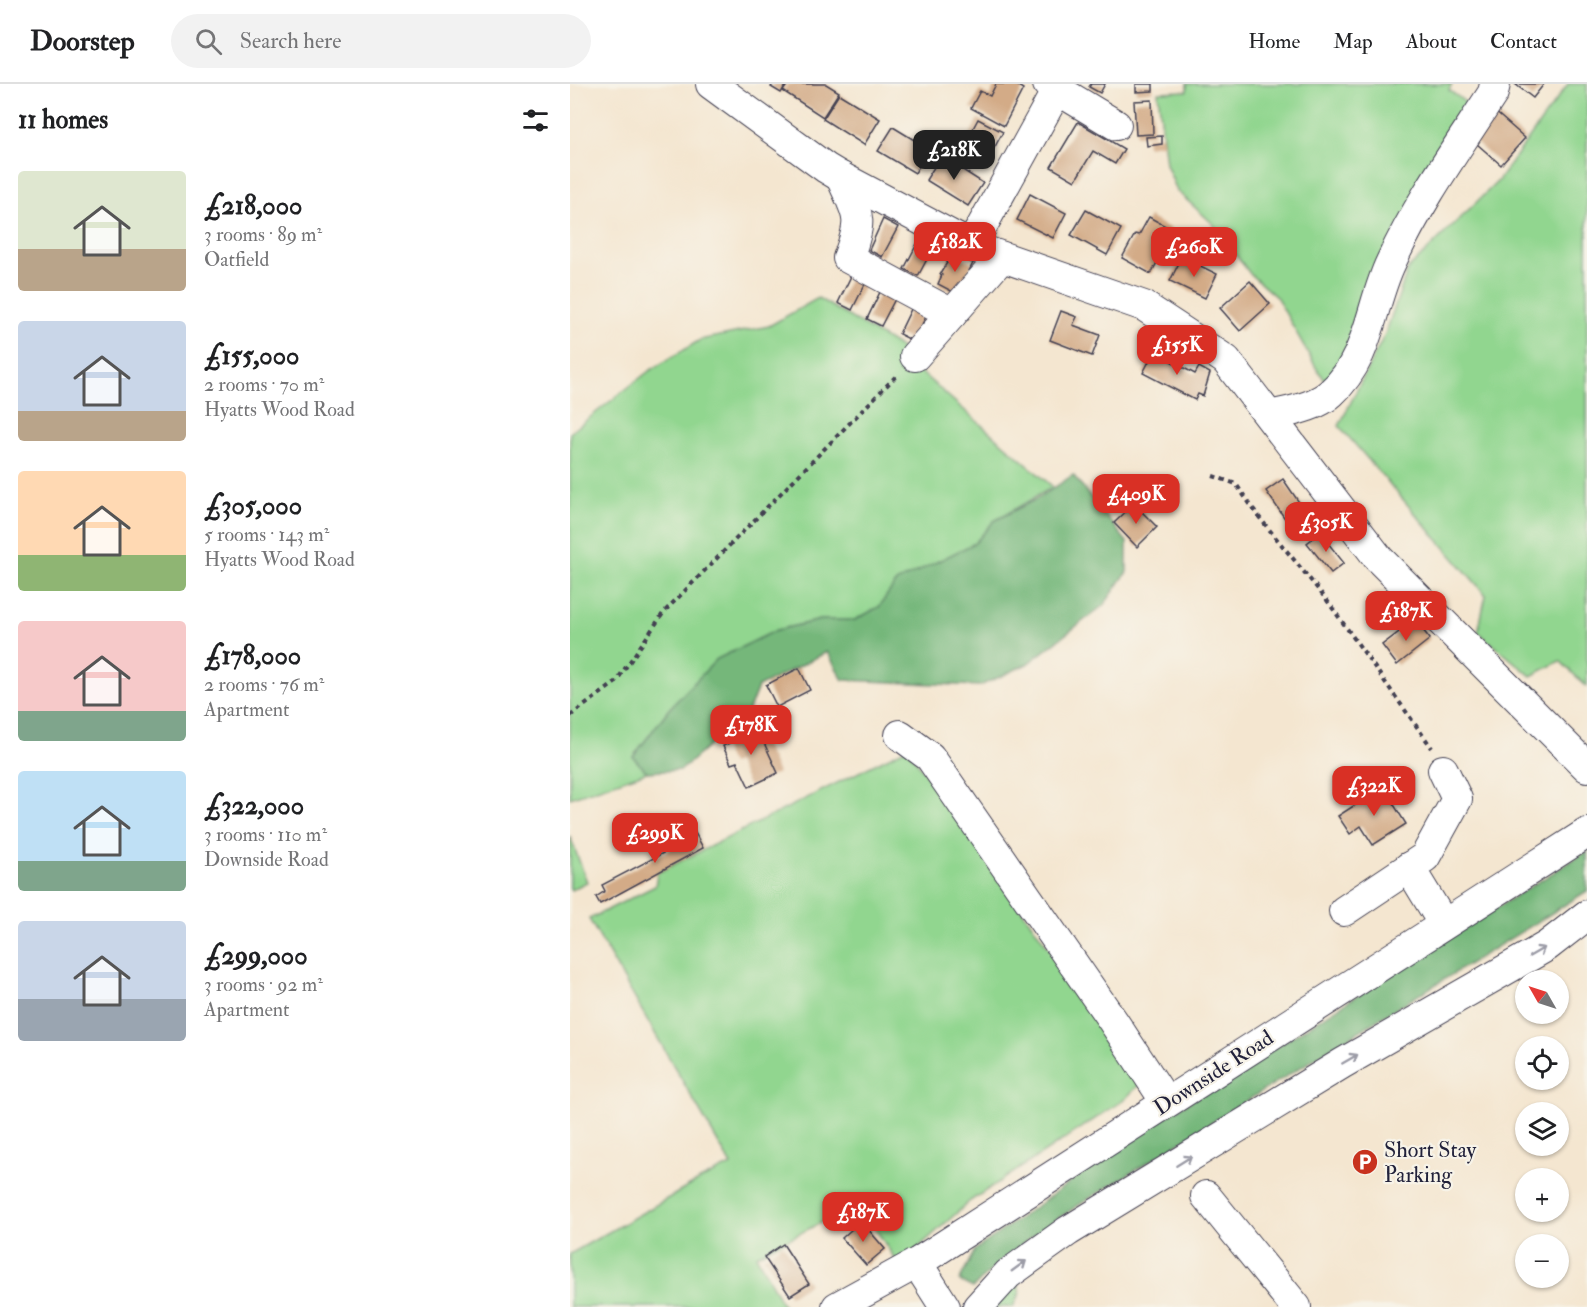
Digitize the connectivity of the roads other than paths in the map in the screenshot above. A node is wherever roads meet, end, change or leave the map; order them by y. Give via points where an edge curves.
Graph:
1 (711, 84) edge
2 (1495, 84) edge
3 (1053, 87) edge
4 (1116, 125) dead end
5 (841, 177) junction
6 (971, 246) junction
7 (1002, 257) junction
8 (952, 314) junction
9 (915, 356) road end
10 (1271, 416) junction
11 (900, 735) dead end
12 (1587, 767) edge
13 (1443, 770) road end
14 (1587, 833) edge
15 (1409, 867) junction
16 (1344, 911) dead end
17 (1587, 915) edge
18 (1443, 923) junction
19 (1166, 1102) junction
20 (1206, 1196) dead end
21 (917, 1263) junction
22 (847, 1305) edge
23 (945, 1307) edge
24 (978, 1307) edge
25 (1296, 1307) edge

1 - 5 street
2 - 10 street via 1390,263 1354,367 1329,395
3 - 4 street
3 - 6 street
5 - 6 street
5 - 8 street via 858,217 859,229 848,258
6 - 7 street
7 - 8 street
7 - 10 street via 1144,306 1226,360
8 - 9 street
10 - 12 street via 1379,559
11 - 19 street via 930,757
13 - 15 street via 1457,800 1425,857
14 - 18 street, Downside Road
15 - 16 street
15 - 18 street
24 -> 17 street via 1008,1274 1068,1231 1343,1063 1547,946
18 - 19 street, Downside Road
19 - 21 street, Downside Road
20 - 25 street
21 - 22 street, Downside Road
21 - 23 street

